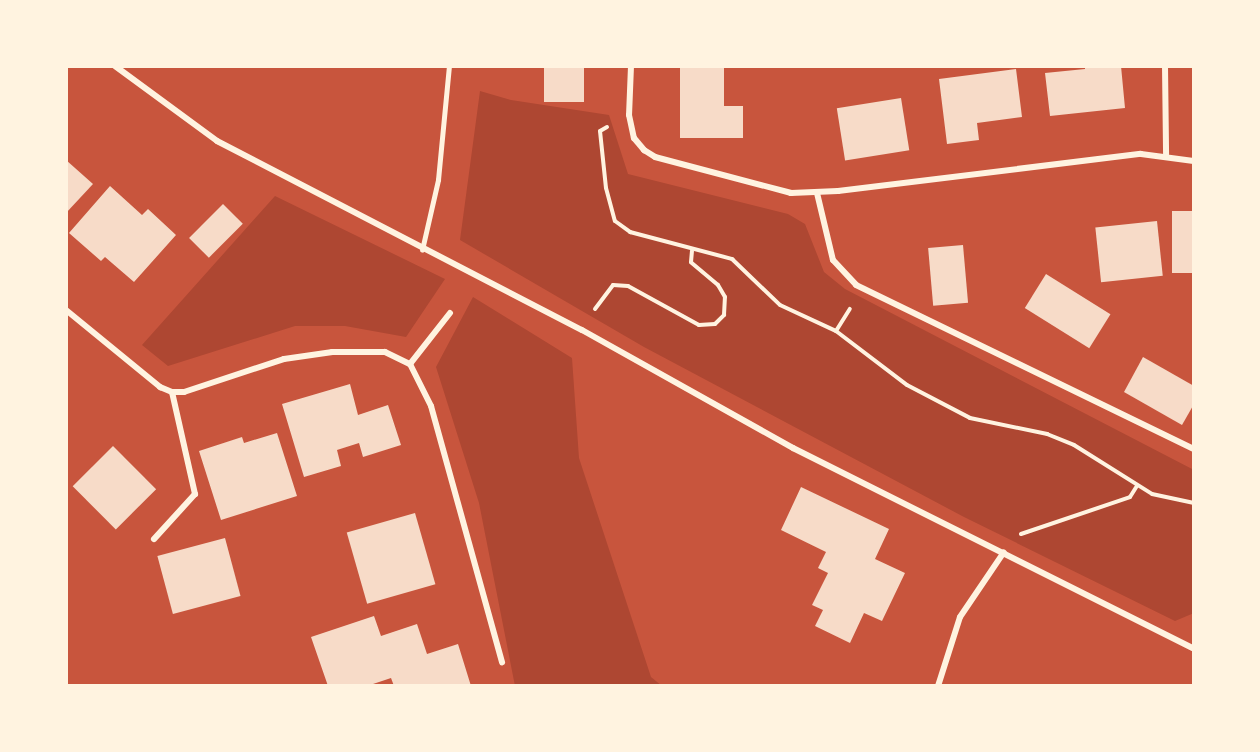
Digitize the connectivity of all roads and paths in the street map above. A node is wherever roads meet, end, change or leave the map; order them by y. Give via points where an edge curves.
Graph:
1 (115, 66) edge
2 (449, 66) edge
3 (631, 66) edge
4 (1165, 66) edge
5 (629, 115) junction
6 (1166, 154) junction
7 (1194, 161) edge
8 (817, 193) junction
9 (422, 250) junction
10 (692, 251) junction
11 (66, 310) edge
12 (450, 314) dead end
13 (582, 330) junction
14 (410, 364) junction
15 (172, 392) junction
16 (1194, 449) edge
17 (1137, 486) junction
18 (1194, 502) edge
19 (154, 539) dead end
20 (1004, 552) junction
21 (1194, 649) edge
22 (502, 662) dead end
23 (938, 686) edge

1 - 9 street via 216,141
2 - 9 lane via 438,180
3 - 5 street
4 - 6 street
5 - 8 street via 634,138 655,157 791,193
5 - 10 path via 600,131 606,188 615,221 630,232 665,239
6 - 7 street
6 - 8 street
8 - 16 street via 832,260 856,285
9 - 13 street
10 - 13 path via 691,262 718,285 725,297 724,315 715,324 699,325 628,286 613,285
10 - 17 path via 732,259 780,305 836,331 936,402 970,418 1065,441
11 - 15 street via 160,387
12 - 14 street
13 - 20 street via 793,448
14 - 15 street via 385,352 332,352 284,359 184,392
14 - 22 street via 431,406
15 - 19 street via 195,494
17 - 18 path via 1170,500
17 - 20 path via 1130,497 1023,532
20 - 21 street
20 - 23 street via 960,617

